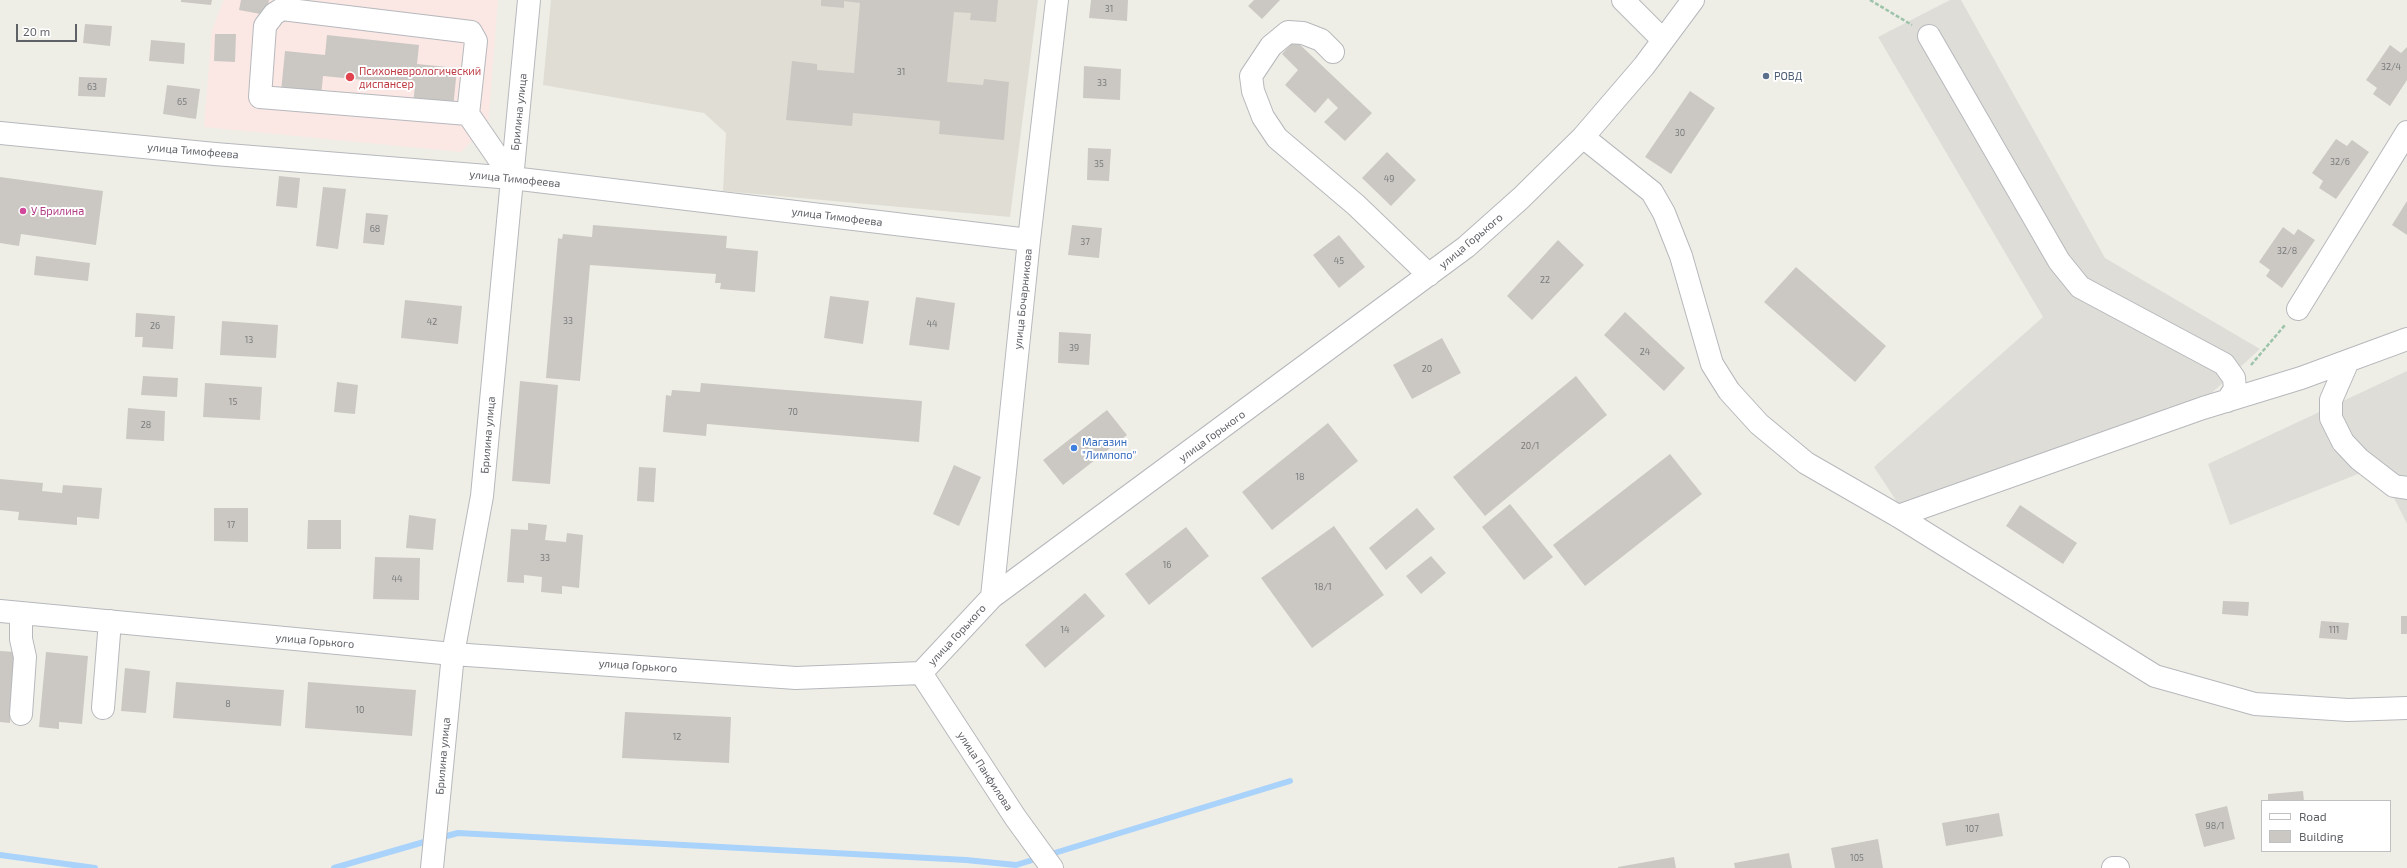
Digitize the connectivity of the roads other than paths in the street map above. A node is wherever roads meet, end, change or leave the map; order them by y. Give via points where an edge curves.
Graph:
1 (530, 0) edge
2 (1057, 0) edge
3 (1623, 0) edge
4 (1693, 0) edge
5 (1929, 36) road end
6 (1663, 40) junction
7 (1333, 52) dead end
8 (468, 114) junction
9 (2407, 132) edge
10 (0, 133) edge
11 (1583, 136) junction
12 (512, 178) junction
13 (1029, 240) junction
14 (1429, 275) junction
15 (2298, 309) road end
16 (2405, 341) edge
17 (2348, 361) junction
18 (2227, 401) junction
19 (2407, 488) edge
20 (1898, 516) junction
21 (992, 597) junction
22 (10, 612) edge
23 (110, 621) junction
24 (453, 654) junction
25 (921, 673) junction
26 (103, 708) dead end
27 (2407, 708) edge
28 (21, 714) dead end
29 (432, 868) edge
30 (1052, 868) edge
31 (2113, 868) edge
32 (2118, 868) edge

1 - 12 street, Брилина улица
2 - 13 street, улица Бочарникова
3 - 6 street
4 - 6 street, улица Горького
5 - 18 street via 2059,261 2080,287 2224,364 2234,378 2235,389
6 - 11 street, улица Горького via 1644,66
7 - 14 street via 1321,40 1303,33 1288,32 1271,46 1251,76 1253,91 1263,117 1277,138 1356,205
8 - 8 street via 260,97 265,26 274,14 282,9 471,32 476,41
8 - 12 street
9 - 15 street
10 - 12 street, улица Тимофеева
11 - 14 street, улица Горького via 1521,198 1466,247
11 - 20 street via 1652,192 1664,213 1681,256 1712,364 1728,390 1759,424 1806,463
12 - 13 street, улица Тимофеева
12 - 24 street, Брилина улица via 482,496
13 - 21 street, улица Бочарникова
14 - 21 street, улица Горького
16 - 17 street
17 - 18 street
17 - 19 street via 2331,400 2331,418 2343,442 2359,459 2394,486
18 - 20 street
20 - 27 street via 2155,676 2255,704 2348,710
21 - 25 street, улица Горького
22 - 23 street, улица Горького
22 - 28 street via 26,657
23 - 24 street, улица Горького
23 - 26 street
24 - 25 street, улица Горького via 796,678
24 - 29 street, Брилина улица
25 - 30 street, улица Панфилова via 1015,817
31 - 32 street

